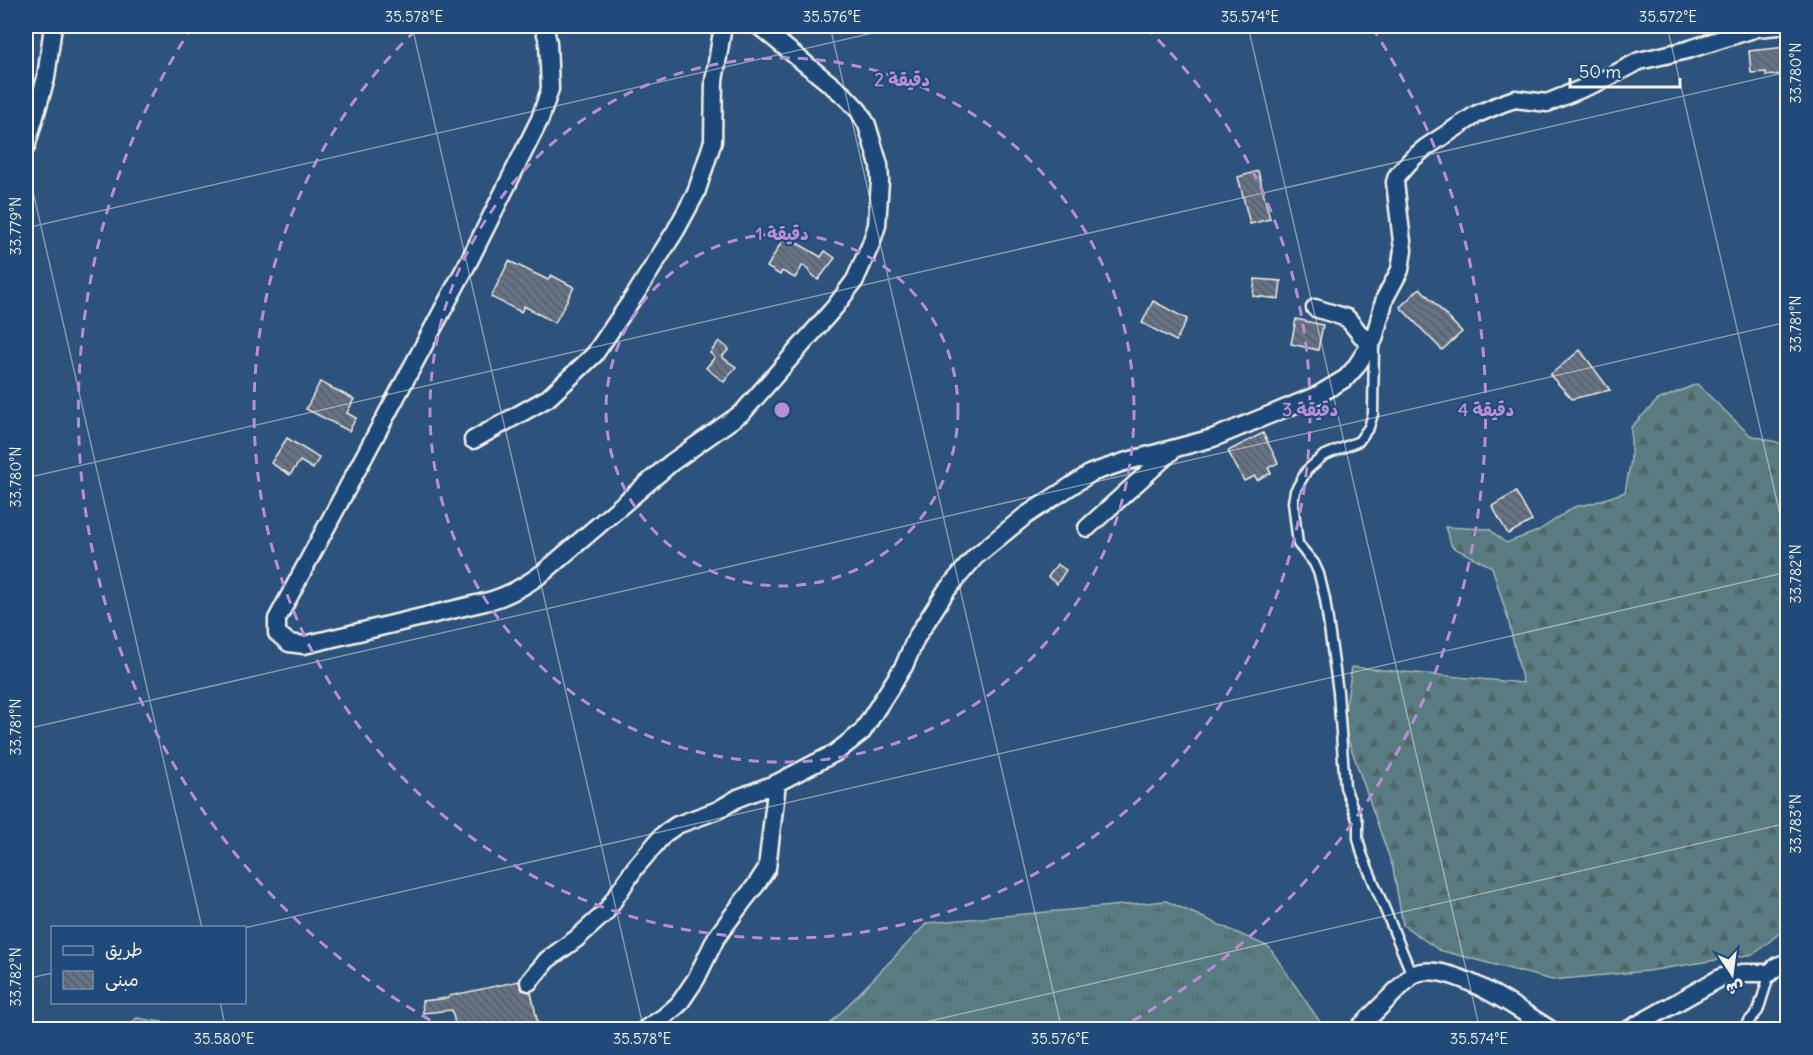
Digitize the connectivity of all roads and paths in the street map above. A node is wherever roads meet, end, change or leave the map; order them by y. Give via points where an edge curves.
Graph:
1 (53, 26) edge
2 (544, 26) edge
3 (723, 26) edge
4 (759, 26) edge
5 (1778, 26) edge
6 (26, 147) edge
7 (1315, 308) dead end
8 (1372, 343) junction
9 (473, 440) dead end
10 (1175, 448) junction
11 (1087, 528) dead end
12 (777, 783) junction
13 (1788, 962) edge
14 (1770, 973) junction
15 (1412, 975) junction
16 (529, 982) dead end
17 (644, 1029) edge
18 (1357, 1029) edge
19 (1551, 1029) edge
20 (1628, 1029) edge
21 (1741, 1029) edge

1 - 6 street via 46,78
2 - 4 street via 550,89 540,119 469,261 278,619 277,633 289,643 304,645 499,598 522,588 670,463 743,412 835,308 855,280 877,225 879,165 859,111
3 - 9 street via 714,81 713,141 696,193 676,230 594,355 548,398
5 - 8 street via 1756,28 1639,62 1547,103 1515,99 1503,103 1477,114 1425,148 1395,182 1404,250
7 - 8 street via 1347,318
8 - 10 street via 1346,378 1328,390 1213,438
8 - 15 lane via 1373,414 1369,428 1359,441 1323,456 1307,470 1295,491 1294,520 1298,544 1314,563 1325,599 1338,692 1345,787 1358,822 1362,854
10 - 11 street
10 - 12 street via 1091,473 982,550 930,614 904,666 862,732 835,753
12 - 16 street via 664,834 605,913 547,960
12 - 17 street via 767,868 716,938 680,1004
13 - 14 street
14 - 20 street via 1722,977
14 - 21 lane via 1758,1011
15 - 18 street
15 - 19 street via 1419,971 1436,972 1460,979

